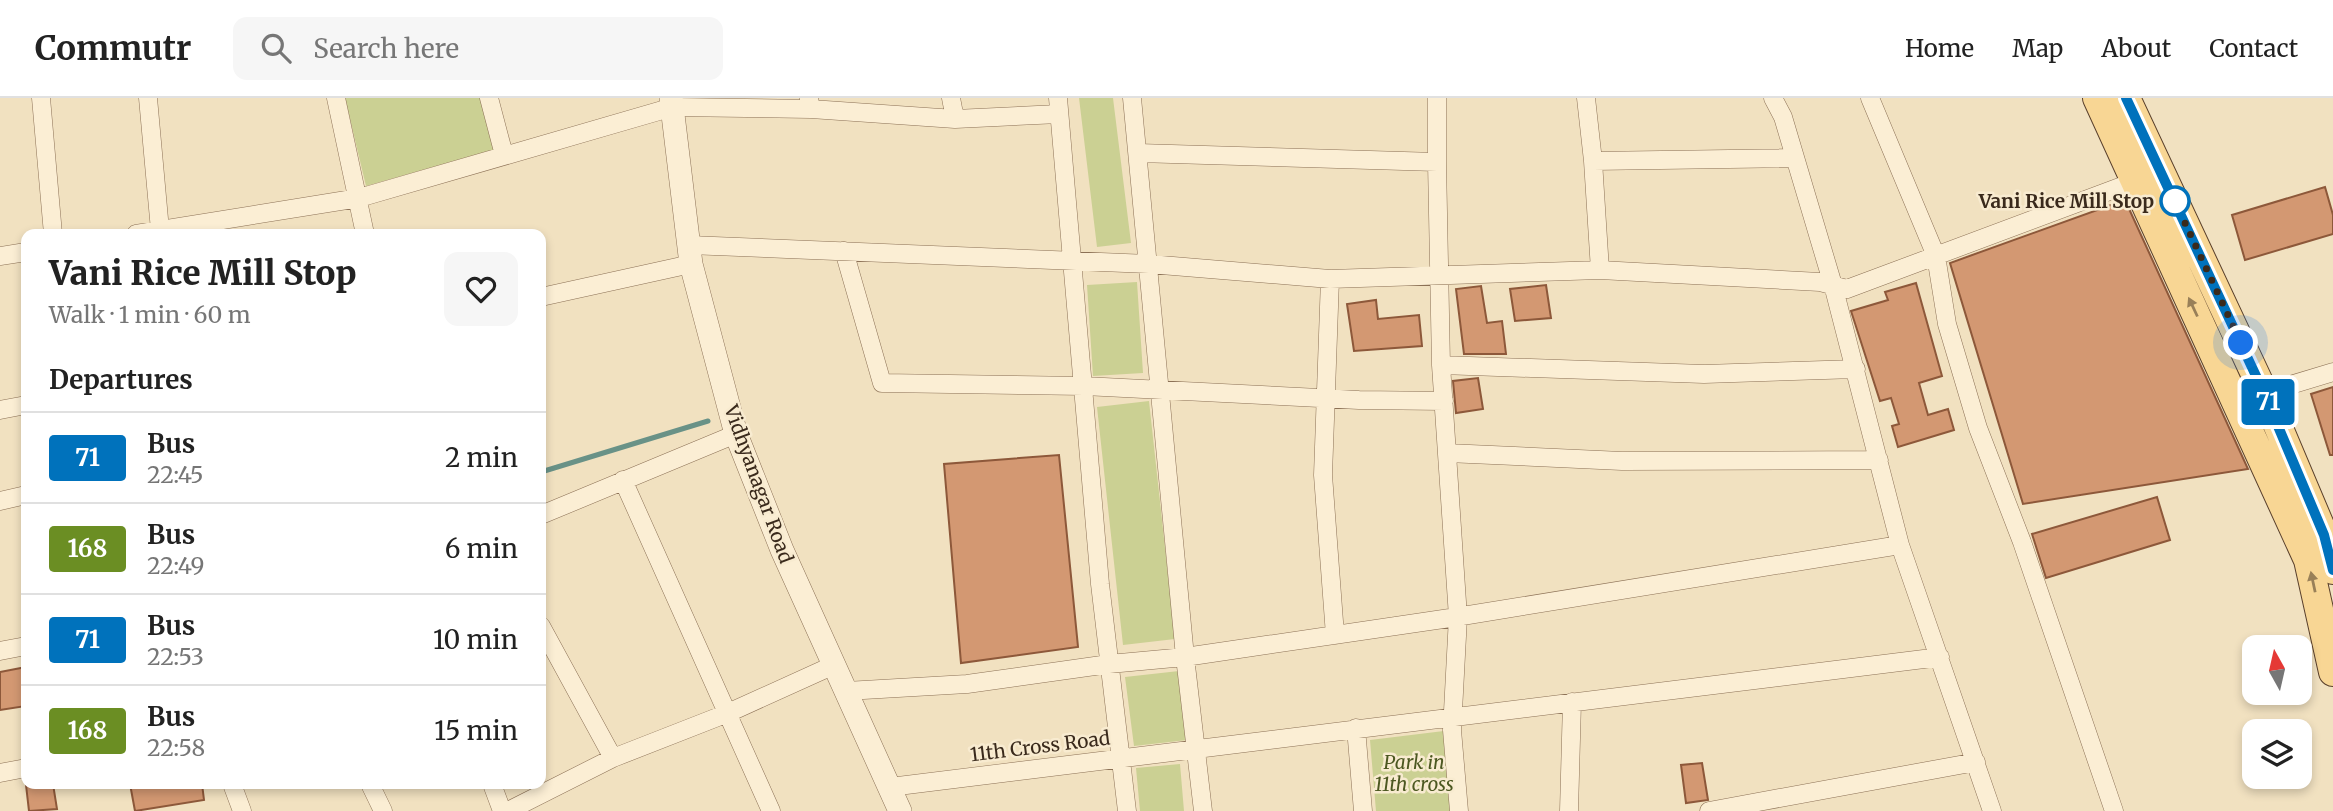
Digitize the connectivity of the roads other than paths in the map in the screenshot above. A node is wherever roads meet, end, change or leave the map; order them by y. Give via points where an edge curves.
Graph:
1 (41, 98) edge
2 (148, 98) edge
3 (336, 98) edge
4 (489, 98) edge
5 (951, 98) edge
6 (1132, 98) edge
7 (1437, 98) edge
8 (1586, 98) edge
9 (1773, 98) edge
10 (1870, 98) edge
11 (2097, 98) edge
12 (2126, 98) edge
13 (672, 102) edge
14 (810, 104) edge
15 (1059, 106) edge
16 (955, 119) junction
17 (1138, 153) junction
18 (504, 156) junction
19 (1793, 158) junction
20 (1593, 161) junction
21 (1437, 162) junction
22 (2148, 176) junction
23 (359, 198) junction
24 (53, 229) edge
25 (160, 229) edge
26 (166, 229) edge
27 (364, 229) edge
28 (844, 251) junction
29 (21, 253) edge
30 (690, 255) junction
31 (0, 256) edge
32 (1936, 257) junction
33 (1074, 261) junction
34 (1149, 264) junction
35 (1600, 270) junction
36 (1440, 276) junction
37 (1330, 279) junction
38 (1833, 285) junction
39 (546, 296) edge
40 (1441, 365) junction
41 (1856, 369) junction
42 (2333, 372) edge
43 (1084, 386) junction
44 (1161, 390) junction
45 (2264, 393) junction
46 (1325, 398) junction
47 (1444, 401) junction
48 (21, 406) edge
49 (0, 410) edge
50 (736, 434) junction
51 (1447, 453) junction
52 (1879, 460) junction
53 (623, 480) junction
54 (21, 496) edge
55 (0, 501) edge
56 (546, 513) edge
57 (1900, 545) junction
58 (2333, 570) edge
59 (1458, 617) junction
60 (546, 635) edge
61 (1335, 635) junction
62 (21, 647) edge
63 (0, 651) edge
64 (1185, 657) junction
65 (1940, 657) junction
66 (1110, 664) junction
67 (834, 665) junction
68 (2333, 673) edge
69 (846, 691) junction
70 (1572, 702) junction
71 (728, 713) junction
72 (1453, 716) junction
73 (1356, 728) junction
74 (1195, 748) junction
75 (1121, 757) junction
76 (613, 758) junction
77 (1976, 762) junction
78 (21, 769) edge
79 (0, 773) edge
80 (890, 787) junction
81 (234, 789) edge
82 (372, 789) edge
83 (494, 789) edge
84 (242, 811) edge
85 (383, 811) edge
86 (502, 811) edge
87 (508, 811) edge
88 (771, 811) edge
89 (900, 811) edge
90 (1127, 811) edge
91 (1203, 811) edge
92 (1363, 811) edge
93 (1459, 811) edge
94 (1569, 811) edge
95 (1709, 811) edge
96 (1992, 811) edge
97 (2114, 811) edge

1 - 24 street
2 - 25 street
3 - 23 street
4 - 18 street
5 - 16 street
6 - 17 street
7 - 21 street
8 - 20 street
9 - 19 street
10 - 32 street
11 - 22 main road
12 - 22 main road
13 - 14 street
13 - 18 street
13 - 30 street, Vidhyanagar Road
14 - 16 street
15 - 16 street
15 - 33 street
17 - 21 street
17 - 34 street
18 - 23 street
19 - 20 street
19 - 38 street
20 - 35 street
21 - 36 street
22 - 32 street
22 - 45 main road
68 -> 22 main road via 2308,560
23 - 26 street
23 - 27 street
28 - 30 street
28 - 33 street
28 - 43 street via 882,383
29 - 31 street
30 - 39 street
30 - 50 street, Vidhyanagar Road
32 - 38 street via 1847,289
32 - 97 street via 1947,324 1978,428
33 - 34 street
33 - 43 street
34 - 37 street
34 - 44 street
35 - 36 street
35 - 38 street
36 - 37 street
36 - 40 street
37 - 46 street
38 - 41 street
40 - 41 street via 1704,374
40 - 47 street
41 - 52 street
42 - 45 street
43 - 44 street
43 - 66 street
44 - 46 street
44 - 64 street
45 - 58 main road via 2324,535
46 - 47 street
46 - 61 street via 1324,475
47 - 51 street
48 - 49 street
50 - 53 street
50 - 67 street, Vidhyanagar Road
51 - 52 street via 1622,461
51 - 59 street
52 - 57 street
53 - 56 street
53 - 71 street
54 - 55 street
57 - 59 street
57 - 65 street
59 - 61 street
59 - 72 street
60 - 76 street
61 - 64 street
62 - 63 street
64 - 66 street
64 - 74 street
65 - 70 street, 11th Cross Road
65 - 77 street
66 - 69 street via 967,684
66 - 75 street
67 - 69 street, Vidhyanagar Road
67 - 71 street
69 - 80 street, Vidhyanagar Road
70 - 72 street, 11th Cross Road
70 - 94 street
71 - 76 street
71 - 88 street
72 - 73 street, 11th Cross Road
72 - 93 street
73 - 74 street, 11th Cross Road
73 - 92 street
74 - 75 street, 11th Cross Road
74 - 91 street
75 - 80 street, 11th Cross Road
75 - 90 street
76 - 87 street
77 - 95 street
77 - 96 street
78 - 79 street
80 - 89 street, Vidhyanagar Road
81 - 84 street
82 - 85 street
83 - 86 street

